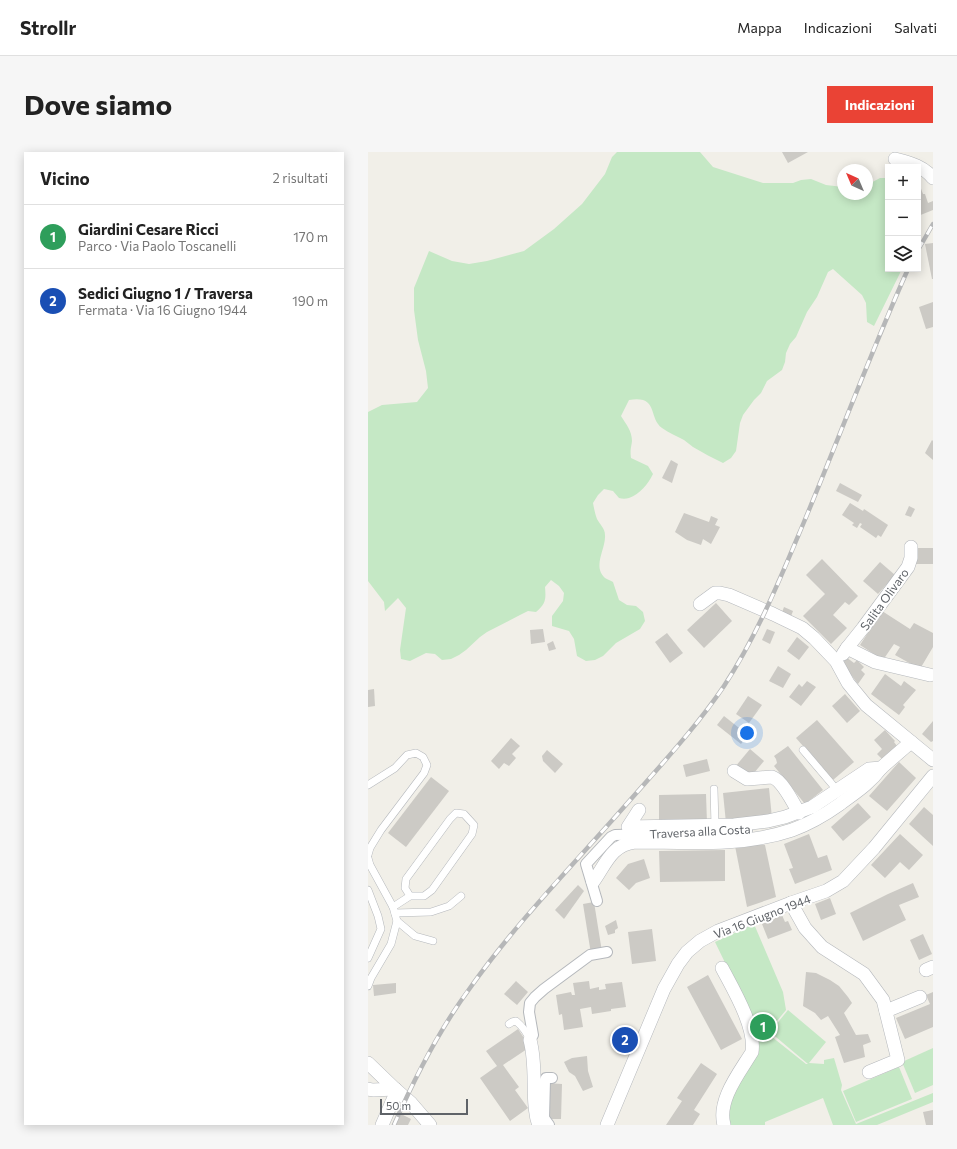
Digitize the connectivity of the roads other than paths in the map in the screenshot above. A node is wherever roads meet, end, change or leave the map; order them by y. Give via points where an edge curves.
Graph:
1 (896, 159) dead end
2 (933, 178) edge
3 (911, 547) dead end
4 (700, 604) dead end
5 (847, 648) junction
6 (836, 661) junction
7 (930, 675) dead end
8 (911, 742) junction
9 (803, 750) dead end
10 (933, 760) edge
11 (881, 768) junction
12 (734, 771) dead end
13 (933, 776) edge
14 (368, 785) edge
15 (714, 789) dead end
16 (837, 790) junction
17 (639, 810) dead end
18 (799, 813) junction
19 (715, 826) junction
20 (368, 857) edge
21 (593, 882) dead end
22 (368, 890) edge
23 (410, 896) junction
24 (461, 896) dead end
25 (597, 901) dead end
26 (792, 903) junction
27 (394, 910) junction
28 (397, 921) junction
29 (433, 941) dead end
30 (607, 952) dead end
31 (368, 958) edge
32 (722, 968) dead end
33 (368, 986) edge
34 (920, 997) dead end
35 (886, 1011) junction
36 (509, 1024) dead end
37 (530, 1040) junction
38 (368, 1063) edge
39 (869, 1072) dead end
40 (552, 1078) dead end
41 (368, 1089) edge
42 (395, 1089) junction
43 (382, 1125) edge
44 (430, 1125) edge
45 (539, 1125) edge
46 (549, 1125) edge
47 (607, 1125) edge
48 (724, 1125) edge

1 - 2 street via 919,166
3 - 5 street, Salita Olivaro via 908,568
4 - 6 street via 715,593 729,595 802,628
5 - 6 street, Salita Olivaro
5 - 7 street via 875,662
6 - 8 street via 848,683 866,706
8 - 10 street
8 - 11 street, Traversa alla Costa
9 - 16 lane
11 - 16 street, Traversa alla Costa via 869,769
11 - 21 street via 861,789 794,830 772,836 725,842 627,843 616,849
12 - 18 street via 748,779 776,778
13 - 26 street, Via 16 Giugno 1944 via 874,848 843,881 826,891
14 - 20 lane via 395,768 407,755 416,754 424,757 427,765 424,773 381,830 370,848
15 - 19 lane
16 - 18 street, Traversa alla Costa via 812,808
17 - 19 street via 628,827
18 - 19 street via 768,821
18 - 25 street, Traversa alla Costa via 792,820 769,827 736,831 615,835 586,864
20 - 27 lane
22 - 31 lane via 381,929
23 - 23 lane via 424,896 432,890 472,834 474,825 464,814 456,813 450,818 406,879 405,888
23 - 27 lane
24 - 27 lane via 448,906 431,912
26 - 35 street via 805,928 822,947 864,974 883,1000
26 - 47 street, Via 16 Giugno 1944 via 718,931 687,952 664,989
27 - 28 lane
28 - 29 lane via 415,936
28 - 33 lane via 391,944
30 - 37 street via 590,955 535,997 530,1003 533,1035
32 - 48 street via 742,1007 753,1046 723,1104
34 - 35 street
35 - 39 street via 898,1060
36 - 37 lane via 516,1021
37 - 45 street
38 - 42 street
40 - 46 street via 545,1080 544,1118
41 - 42 street
42 - 43 street via 395,1095
42 - 44 street

